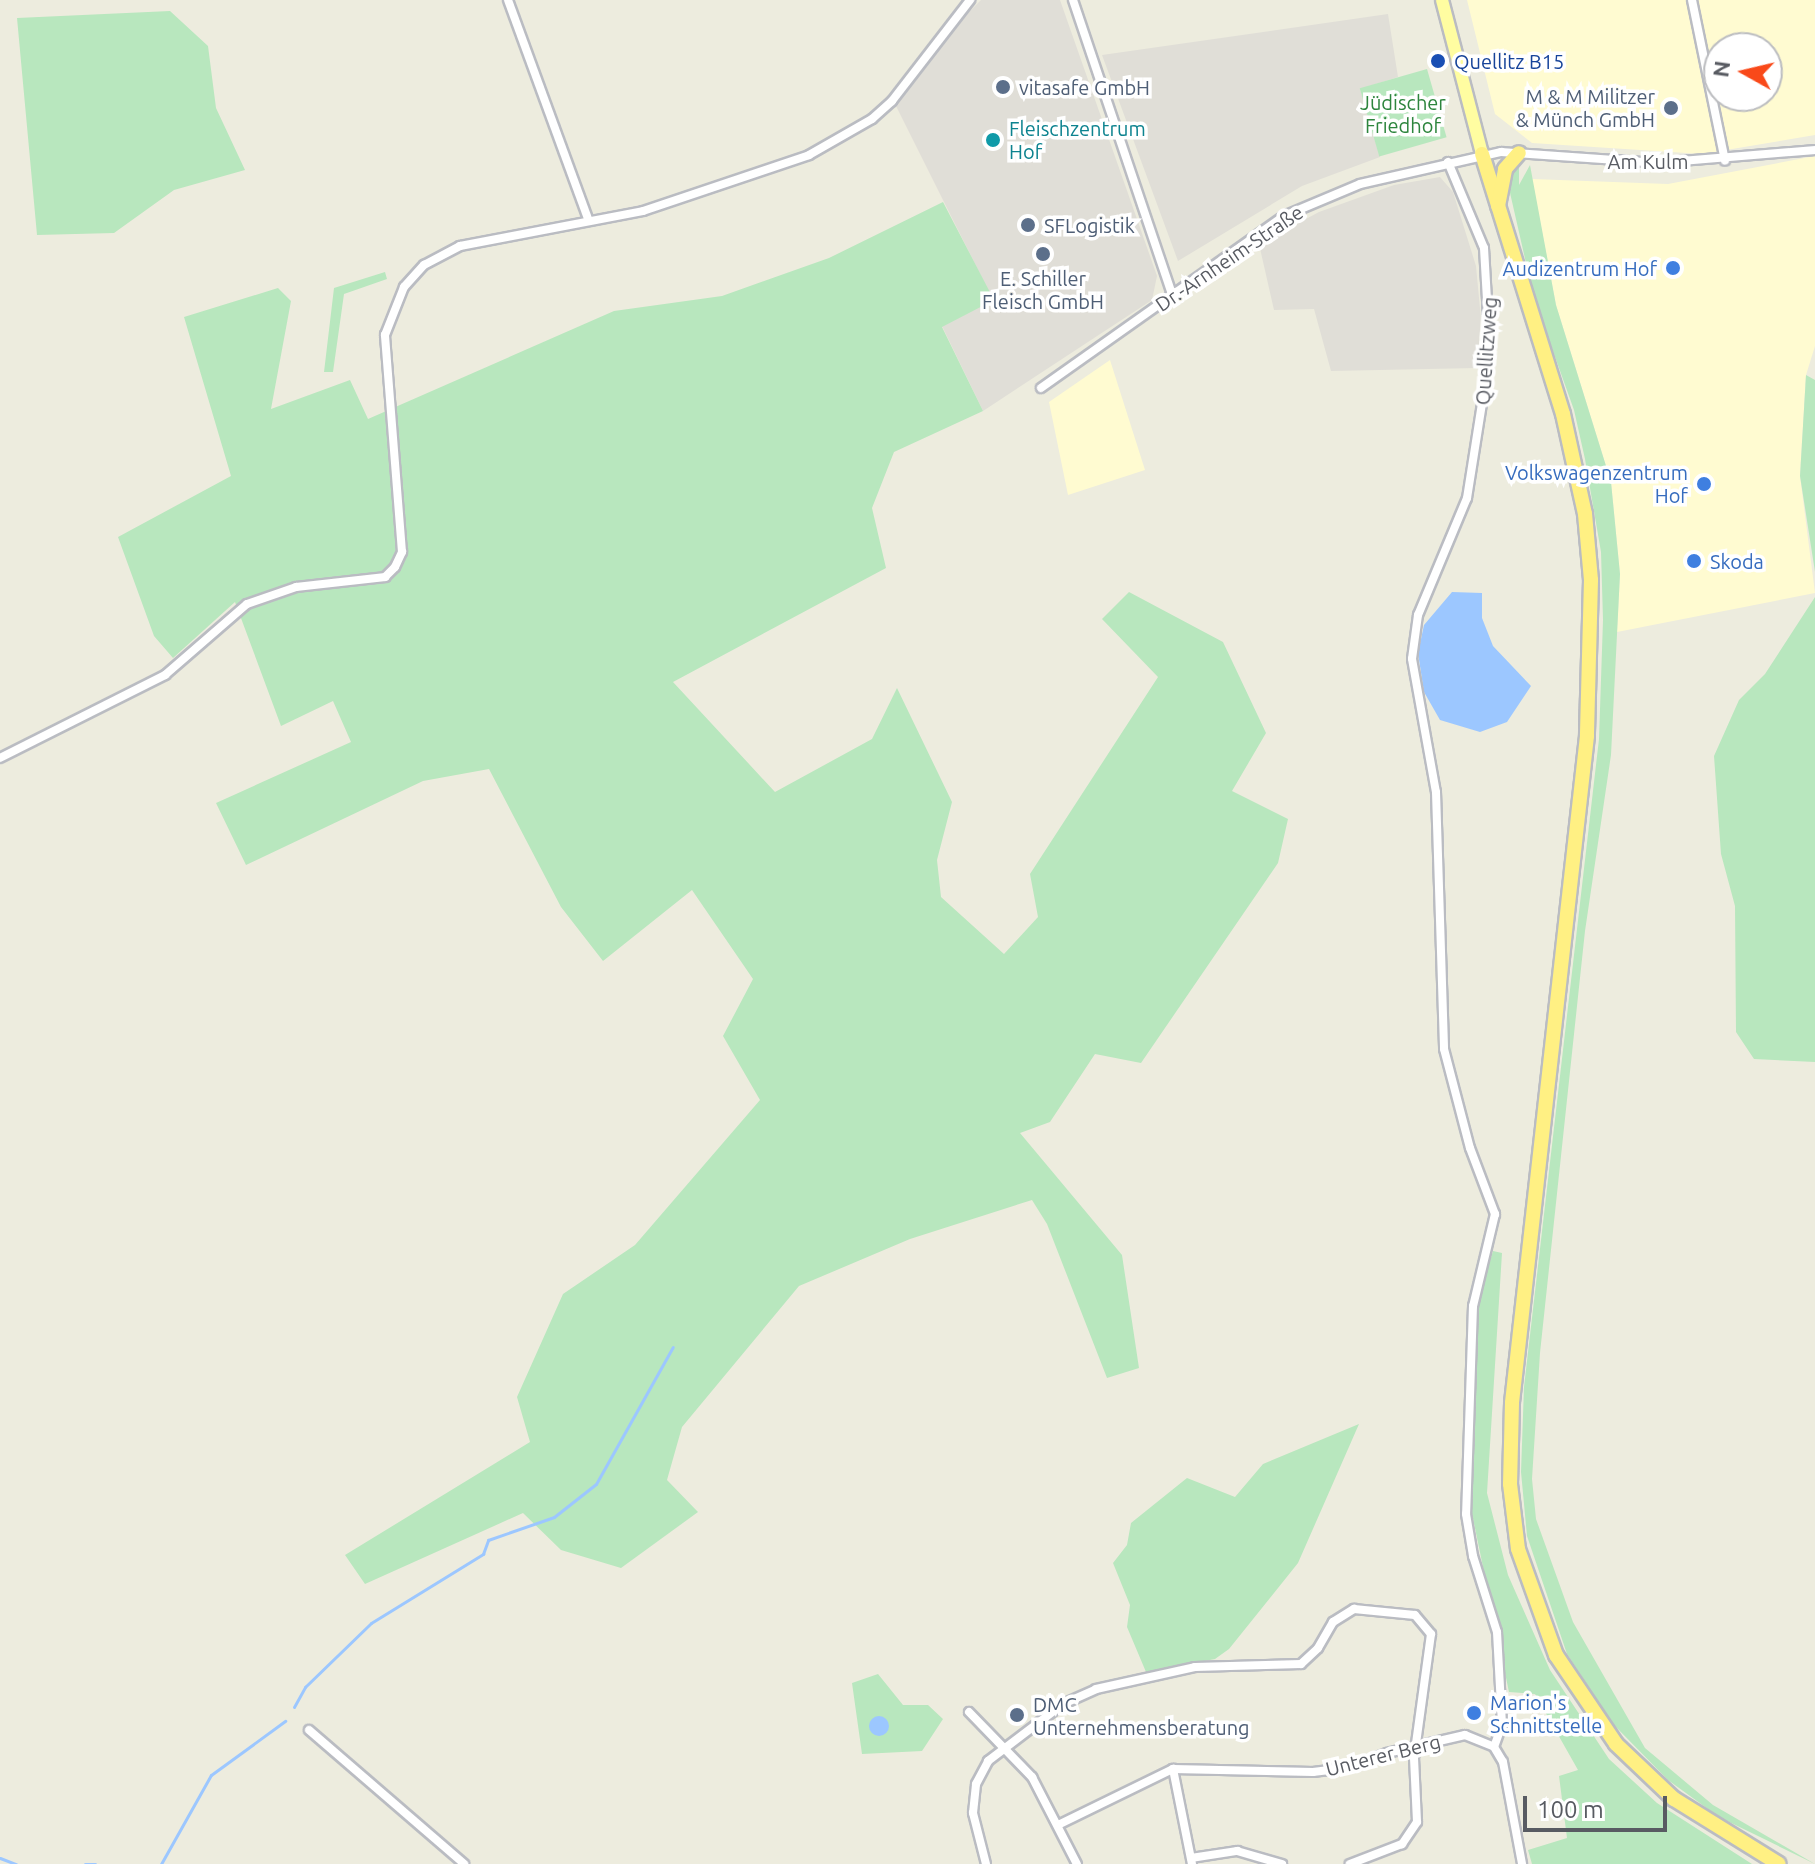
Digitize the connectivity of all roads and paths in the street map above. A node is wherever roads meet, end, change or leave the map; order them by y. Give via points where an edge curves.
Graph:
1 (508, 0) edge
2 (970, 0) edge
3 (1073, 0) edge
4 (1442, 0) edge
5 (1692, 0) edge
6 (1815, 150) edge
7 (1519, 153) junction
8 (1482, 154) junction
9 (1725, 161) junction
10 (1448, 162) junction
11 (1497, 210) junction
12 (588, 219) junction
13 (1172, 294) junction
14 (1041, 388) dead end
15 (0, 758) edge
16 (969, 1712) dead end
17 (309, 1730) dead end
18 (1415, 1746) junction
19 (1008, 1747) junction
20 (1494, 1747) junction
21 (1173, 1769) junction
22 (1060, 1824) junction
23 (1191, 1861) edge
24 (464, 1864) edge
25 (986, 1864) edge
26 (1077, 1864) edge
27 (1282, 1864) edge
28 (1350, 1864) edge
29 (1522, 1864) edge
30 (1779, 1864) edge

1 - 12 street
2 - 12 street via 872,119 809,155 760,174 643,211
3 - 13 street
4 - 8 main road
5 - 9 street
6 - 9 street, Am Kulm
7 - 8 street, Am Kulm
7 - 9 street, Am Kulm via 1637,163
7 - 11 highway via 1505,169
8 - 10 street, Dr.-Arnheim-Straße
8 - 11 highway
10 - 13 street, Dr.-Arnheim-Straße via 1320,199 1284,216
10 - 20 street, Quellitzweg via 1484,248 1491,300 1490,353 1467,498 1418,615 1412,659 1436,792 1444,1049 1470,1148 1495,1214 1473,1306 1466,1514 1497,1632 1502,1725
11 - 30 highway via 1568,434 1585,514 1591,580 1587,736 1512,1403 1510,1484 1518,1549 1556,1655 1616,1744 1674,1799
12 - 15 street via 460,246 424,265 404,287 385,335 402,552 385,577 296,587 247,604 165,675
13 - 14 street, Dr.-Arnheim-Straße
16 - 19 street
17 - 24 street
18 - 19 street via 1431,1634 1415,1615 1354,1609 1333,1622 1301,1664 1205,1665 1136,1678 1063,1704
18 - 20 street, Unterer Berg via 1465,1735
18 - 21 street, Unterer Berg via 1348,1768 1313,1772
18 - 28 street via 1414,1833 1402,1844
19 - 22 street
19 - 25 street via 988,1761 976,1784 973,1813
20 - 29 street via 1503,1762
21 - 22 street, Unterer Berg
21 - 23 street
22 - 26 street
23 - 27 street via 1237,1851

